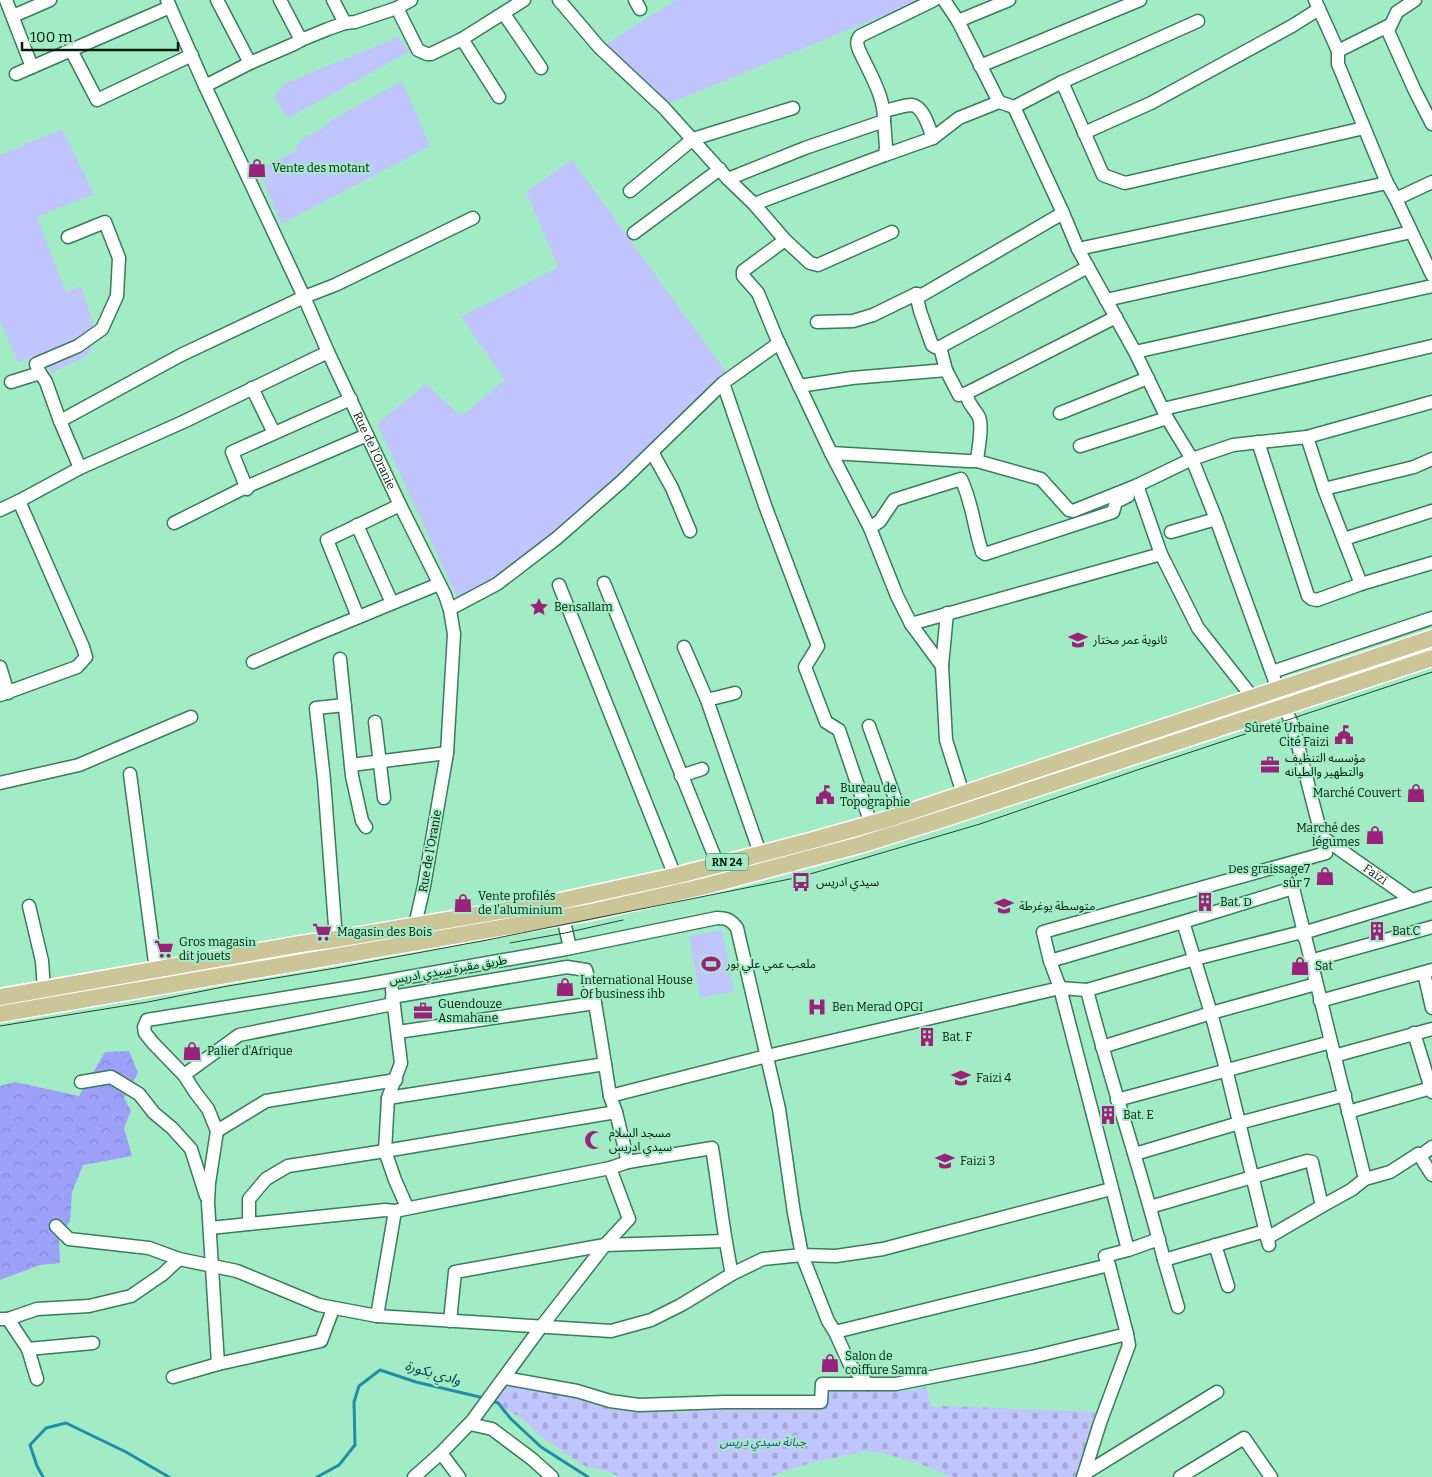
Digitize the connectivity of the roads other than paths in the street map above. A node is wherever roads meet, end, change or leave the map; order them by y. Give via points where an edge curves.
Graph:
1 (6, 0) edge
2 (50, 0) edge
3 (217, 0) edge
4 (280, 0) edge
5 (333, 0) edge
6 (412, 0) edge
7 (524, 0) edge
8 (559, 0) edge
9 (934, 0) edge
10 (944, 0) edge
11 (1009, 0) edge
12 (1140, 0) edge
13 (1415, 0) edge
14 (169, 4) edge
15 (1317, 4) edge
16 (394, 6) edge
17 (504, 14) junction
18 (13, 16) junction
19 (958, 21) junction
20 (1198, 21) dead end
21 (346, 23) junction
22 (1390, 25) junction
23 (462, 39) junction
24 (301, 40) junction
25 (71, 50) junction
26 (1338, 50) junction
27 (192, 55) junction
28 (250, 63) junction
29 (980, 66) junction
30 (32, 67) junction
31 (541, 68) dead end
32 (16, 74) dead end
33 (1062, 82) junction
34 (205, 86) junction
35 (499, 97) dead end
36 (999, 102) junction
37 (1014, 107) junction
38 (793, 108) dead end
39 (1428, 108) edge
40 (884, 116) junction
41 (1432, 124) edge
42 (1364, 128) junction
43 (1084, 133) junction
44 (933, 138) junction
45 (693, 139) junction
46 (885, 155) junction
47 (724, 174) junction
48 (1432, 182) edge
49 (1387, 183) junction
50 (630, 191) dead end
51 (1396, 199) junction
52 (754, 204) junction
53 (1063, 213) junction
54 (473, 218) dead end
55 (892, 232) dead end
56 (1411, 232) junction
57 (634, 233) dead end
58 (68, 237) dead end
59 (785, 240) junction
60 (1078, 249) junction
61 (1426, 249) edge
62 (1088, 267) junction
63 (1432, 275) edge
64 (1432, 286) edge
65 (916, 294) junction
66 (304, 297) junction
67 (1106, 300) junction
68 (1116, 317) junction
69 (817, 322) dead end
70 (779, 343) junction
71 (1432, 346) edge
72 (940, 347) junction
73 (328, 352) junction
74 (1135, 352) junction
75 (946, 370) junction
76 (40, 373) junction
77 (1148, 378) junction
78 (11, 382) dead end
79 (723, 383) junction
80 (799, 386) junction
81 (252, 388) junction
82 (967, 393) junction
83 (351, 399) junction
84 (1432, 402) edge
85 (1060, 413) dead end
86 (1165, 413) junction
87 (60, 420) junction
88 (274, 433) junction
89 (367, 435) junction
90 (1307, 437) junction
91 (1258, 442) junction
92 (1080, 446) dead end
93 (652, 452) junction
94 (831, 454) junction
95 (1192, 459) junction
96 (1432, 459) edge
97 (977, 460) junction
98 (80, 468) junction
99 (247, 488) junction
100 (1138, 488) junction
101 (1324, 488) junction
102 (19, 501) junction
103 (400, 505) junction
104 (0, 510) edge
105 (1432, 511) edge
106 (1216, 519) junction
107 (174, 523) dead end
108 (357, 525) junction
109 (870, 528) junction
110 (690, 531) dead end
111 (1171, 532) dead end
112 (1344, 539) junction
113 (1161, 554) junction
114 (1432, 563) edge
115 (604, 583) dead end
116 (439, 584) junction
117 (1361, 584) junction
118 (559, 585) dead end
119 (392, 603) junction
120 (450, 609) junction
121 (947, 613) junction
122 (358, 617) junction
123 (1432, 618) edge
124 (911, 624) junction
125 (1432, 638) edge
126 (684, 647) dead end
127 (1432, 658) edge
128 (340, 659) dead end
129 (253, 662) dead end
130 (942, 666) junction
131 (0, 667) edge
132 (1272, 672) junction
133 (1278, 690) junction
134 (735, 693) dead end
135 (4, 694) edge
136 (1253, 698) junction
137 (706, 700) junction
138 (345, 705) junction
139 (1284, 706) junction
140 (191, 717) dead end
141 (375, 722) dead end
142 (869, 726) dead end
143 (447, 754) junction
144 (380, 762) junction
145 (351, 765) junction
146 (702, 769) dead end
147 (130, 774) dead end
148 (681, 776) junction
149 (0, 783) edge
150 (963, 794) junction
151 (384, 798) dead end
152 (901, 815) junction
153 (871, 824) junction
154 (366, 828) dead end
155 (1322, 837) junction
156 (760, 853) junction
157 (718, 865) junction
158 (676, 876) junction
159 (723, 882) junction
160 (1432, 894) edge
161 (1412, 900) junction
162 (29, 906) dead end
163 (563, 917) junction
164 (1183, 922) junction
165 (415, 925) junction
166 (1432, 926) edge
167 (1304, 933) junction
168 (336, 939) junction
169 (414, 943) junction
170 (568, 948) junction
171 (1195, 960) junction
172 (1050, 961) junction
173 (1310, 961) junction
174 (567, 967) junction
175 (156, 970) junction
176 (1428, 972) edge
177 (391, 980) junction
178 (1316, 984) junction
179 (1060, 988) junction
180 (44, 990) junction
181 (1086, 990) junction
182 (0, 997) edge
183 (393, 1001) junction
184 (1320, 1001) junction
185 (595, 1002) junction
186 (1432, 1008) edge
187 (1211, 1013) junction
188 (0, 1014) edge
189 (1432, 1029) edge
190 (398, 1032) junction
191 (1414, 1033) junction
192 (1331, 1042) junction
193 (1102, 1047) junction
194 (767, 1056) junction
195 (1334, 1056) junction
196 (605, 1064) junction
197 (1226, 1069) junction
198 (184, 1074) junction
199 (396, 1080) junction
200 (81, 1082) dead end
201 (1431, 1090) edge
202 (1345, 1095) junction
203 (610, 1096) junction
204 (388, 1098) junction
205 (1117, 1100) junction
206 (616, 1112) junction
207 (1348, 1112) junction
208 (1239, 1123) junction
209 (217, 1131) junction
210 (1432, 1147) edge
211 (385, 1151) junction
212 (1135, 1154) junction
213 (1420, 1156) junction
214 (628, 1162) junction
215 (610, 1168) junction
216 (1432, 1175) edge
217 (1253, 1177) junction
218 (1365, 1179) junction
219 (1111, 1189) junction
220 (208, 1204) junction
221 (1322, 1206) junction
222 (1150, 1207) junction
223 (401, 1209) junction
224 (249, 1224) junction
225 (56, 1226) dead end
226 (210, 1228) junction
227 (1267, 1238) junction
228 (1159, 1239) junction
229 (725, 1241) junction
230 (605, 1245) junction
231 (1215, 1245) junction
232 (1128, 1250) junction
233 (802, 1255) junction
234 (179, 1259) junction
235 (1164, 1260) junction
236 (212, 1265) junction
237 (1109, 1265) junction
238 (732, 1274) junction
239 (1228, 1286) dead end
240 (1178, 1306) dead end
241 (333, 1309) junction
242 (377, 1316) junction
243 (4, 1319) edge
244 (450, 1321) junction
245 (541, 1327) junction
246 (835, 1332) junction
247 (1127, 1334) junction
248 (93, 1343) dead end
249 (28, 1349) junction
250 (218, 1364) junction
251 (173, 1378) dead end
252 (505, 1378) junction
253 (37, 1379) dead end
254 (868, 1384) junction
255 (1217, 1392) dead end
256 (471, 1422) junction
257 (441, 1453) junction
258 (1083, 1475) edge
259 (414, 1477) edge
260 (459, 1477) edge
261 (552, 1477) edge
262 (1180, 1477) edge
263 (1271, 1477) edge

1 - 18 street
2 - 18 street
3 - 28 street
4 - 24 street
5 - 21 street
6 - 16 street
7 - 17 street
8 - 45 street via 599,47
9 - 40 street via 860,36 856,42 882,100
10 - 19 street
11 - 19 street
12 - 29 street
13 - 22 street via 1397,12
14 - 25 street
14 - 27 street, Rue de l'Oranie
15 - 26 street
15 - 43 street via 1292,26 1151,103
16 - 21 street
16 - 23 street via 422,53 431,54
17 - 23 street
17 - 31 street
18 - 30 street
19 - 29 street
20 - 33 street
21 - 24 street
22 - 26 street
22 - 39 street via 1388,31 1415,91
23 - 35 street
24 - 28 street
25 - 27 street via 97,100
25 - 30 street
26 - 42 street via 1338,64
27 - 34 street, Rue de l'Oranie
28 - 34 street
29 - 36 street
30 - 32 street
33 - 37 street
33 - 43 street
34 - 66 street, Rue de l'Oranie
36 - 37 street
36 - 44 street via 959,118
37 - 53 street
38 - 45 street
39 - 41 street
40 - 44 street via 916,106
40 - 46 street
40 - 47 street via 805,148
42 - 43 street via 1125,183 1103,175
42 - 49 street
44 - 46 street
45 - 47 street
45 - 50 street
46 - 52 street
47 - 52 street
47 - 57 street
48 - 51 street
49 - 51 street
49 - 60 street
51 - 56 street
52 - 59 street
53 - 60 street
53 - 65 street via 922,295
54 - 66 street
55 - 59 street via 818,266 810,263
56 - 61 street
56 - 67 street
58 - 76 street via 105,222 119,258 117,296 102,329 78,346 36,364
59 - 70 street via 743,271 743,276 758,293
60 - 62 street
61 - 63 street
62 - 67 street
62 - 72 street
64 - 74 street
65 - 69 street via 853,321
65 - 72 street via 932,345
66 - 73 street, Rue de l'Oranie
66 - 87 street via 182,355
67 - 68 street
68 - 74 street
68 - 82 street
70 - 79 street
70 - 80 street
71 - 86 street
72 - 75 street
73 - 81 street
73 - 83 street, Rue de l'Oranie
74 - 77 street
75 - 80 street
75 - 82 street via 959,395
76 - 78 street
76 - 87 street
77 - 85 street
77 - 86 street
79 - 93 street
79 - 153 street via 818,646 805,667 826,722 839,730
80 - 94 street
81 - 88 street
81 - 98 street
82 - 97 street via 966,397 979,417
83 - 88 street
83 - 89 street, Rue de l'Oranie
84 - 90 street
86 - 92 street
86 - 95 street
87 - 98 street
88 - 99 street via 232,452
89 - 99 street
89 - 103 street, Rue de l'Oranie
90 - 91 street
90 - 101 street
91 - 95 street via 1232,445
91 - 117 street via 1308,596 1317,600
93 - 110 street
93 - 120 street via 550,544 498,584
94 - 97 street
94 - 109 street
95 - 100 street
95 - 106 street
96 - 101 street via 1414,467
97 - 100 street via 1041,479 1073,511
98 - 102 street
99 - 107 street
100 - 109 street via 1116,502 1113,512 985,554 961,479 894,500 880,521
100 - 113 street
101 - 112 street
102 - 104 street
102 - 135 street via 86,657 77,667
103 - 108 street
103 - 116 street, Rue de l'Oranie
105 - 112 street
106 - 111 street
106 - 132 street
108 - 119 street
108 - 122 street via 327,540
109 - 124 street
112 - 117 street
113 - 121 street
113 - 136 street via 1198,628
114 - 117 street
115 - 148 street
116 - 119 street
116 - 120 street, Rue de l'Oranie
118 - 158 street
119 - 122 street
120 - 143 street, Rue de l'Oranie via 454,634
121 - 124 street
121 - 130 street
122 - 129 street
123 - 132 street
124 - 130 street
125 - 133 main road, RN 24
126 - 137 street
127 - 139 main road, RN 24
128 - 138 street
130 - 150 street via 946,740
131 - 135 street
132 - 133 street
133 - 136 main road, RN 24
133 - 139 street
134 - 137 street
136 - 150 main road, RN 24
137 - 156 street
138 - 145 street
138 - 168 street via 316,708
139 - 155 street via 1293,726
139 - 159 main road, RN 24 via 943,819
140 - 149 street via 79,765
141 - 144 street
142 - 152 street
143 - 144 street
143 - 165 street, Rue de l'Oranie
144 - 145 street
144 - 151 street
145 - 154 street via 362,822
146 - 148 street
147 - 175 street
148 - 157 street
150 - 152 main road, RN 24
152 - 153 main road, RN 24
153 - 156 main road, RN 24
155 - 161 street, Faïzi
155 - 172 street via 1326,853 1043,932
156 - 157 main road, RN 24
157 - 158 main road, RN 24
157 - 159 street
158 - 165 main road, RN 24
159 - 163 main road, RN 24
160 - 161 street
161 - 167 street
162 - 180 street via 42,961
163 - 169 main road, RN 24
163 - 170 street
164 - 167 street via 1293,888
164 - 171 street
164 - 172 street
165 - 168 main road, RN 24
165 - 169 street, Rue de l'Oranie
166 - 173 street
167 - 171 street
167 - 173 street
167 - 178 street
168 - 175 main road, RN 24
169 - 188 main road, RN 24
170 - 174 street
170 - 177 street, طريق مقبرة سيدي ادريس
170 - 194 street, طريق مقبرة سيدي ادريس via 726,918 733,923 738,936
171 - 181 street
171 - 187 street
172 - 179 street
173 - 178 street
174 - 183 street
174 - 185 street via 586,970
175 - 180 main road, RN 24
176 - 184 street
176 - 186 street
177 - 183 street
177 - 198 street, طريق مقبرة سيدي ادريس via 147,1020 145,1032 153,1044
178 - 184 street
178 - 187 street
179 - 181 street
179 - 194 street
179 - 219 street
180 - 182 main road, RN 24
181 - 193 street
183 - 190 street
183 - 198 street via 239,1035
184 - 192 street
185 - 190 street
185 - 196 street
187 - 193 street
187 - 197 street
189 - 191 street
190 - 199 street via 401,1063
191 - 195 street
191 - 201 street
192 - 195 street
192 - 197 street
193 - 205 street
194 - 203 street
194 - 233 street via 779,1109
195 - 202 street
196 - 203 street
196 - 204 street
197 - 205 street
197 - 208 street
198 - 209 street via 208,1109
199 - 204 street
199 - 209 street via 266,1101
200 - 220 street via 111,1077 139,1094 191,1149
201 - 207 street
202 - 207 street
202 - 208 street
203 - 206 street
204 - 211 street
205 - 212 street
206 - 211 street
206 - 214 street
207 - 218 street
208 - 212 street
208 - 217 street
209 - 220 street
210 - 213 street
211 - 223 street
211 - 224 street via 288,1166 266,1180 249,1199
212 - 222 street
213 - 216 street
213 - 218 street via 1418,1154 1390,1172
214 - 215 street
214 - 229 street via 712,1148
215 - 223 street
215 - 230 street via 629,1218
217 - 221 street via 1312,1162
217 - 222 street
217 - 227 street
218 - 221 street
219 - 232 street
219 - 233 street via 884,1249 836,1256
220 - 226 street
221 - 227 street
222 - 228 street
223 - 224 street
223 - 242 street
224 - 226 street
225 - 234 street via 68,1239 149,1248
226 - 236 street
227 - 231 street
228 - 232 street
228 - 235 street
229 - 230 street
229 - 238 street
230 - 244 street via 455,1272
230 - 245 street
231 - 235 street
231 - 239 street
232 - 237 street via 1105,1256
233 - 238 street via 763,1259
233 - 246 street
234 - 236 street
234 - 243 street via 131,1296 89,1306 37,1309
235 - 240 street
236 - 241 street via 238,1271
236 - 250 street
237 - 246 street
237 - 247 street
238 - 245 street via 651,1320 611,1331
241 - 242 street
241 - 250 street via 321,1341
242 - 244 street
243 - 249 street
244 - 245 street
245 - 252 street
246 - 254 street via 850,1365
247 - 254 street via 896,1384
247 - 258 street via 1129,1345
248 - 249 street
249 - 253 street
250 - 251 street
252 - 254 street via 639,1405 821,1402 822,1384
252 - 256 street
255 - 258 street
256 - 257 street
256 - 261 street via 492,1429
257 - 259 street
257 - 260 street
262 - 263 street via 1244,1438

